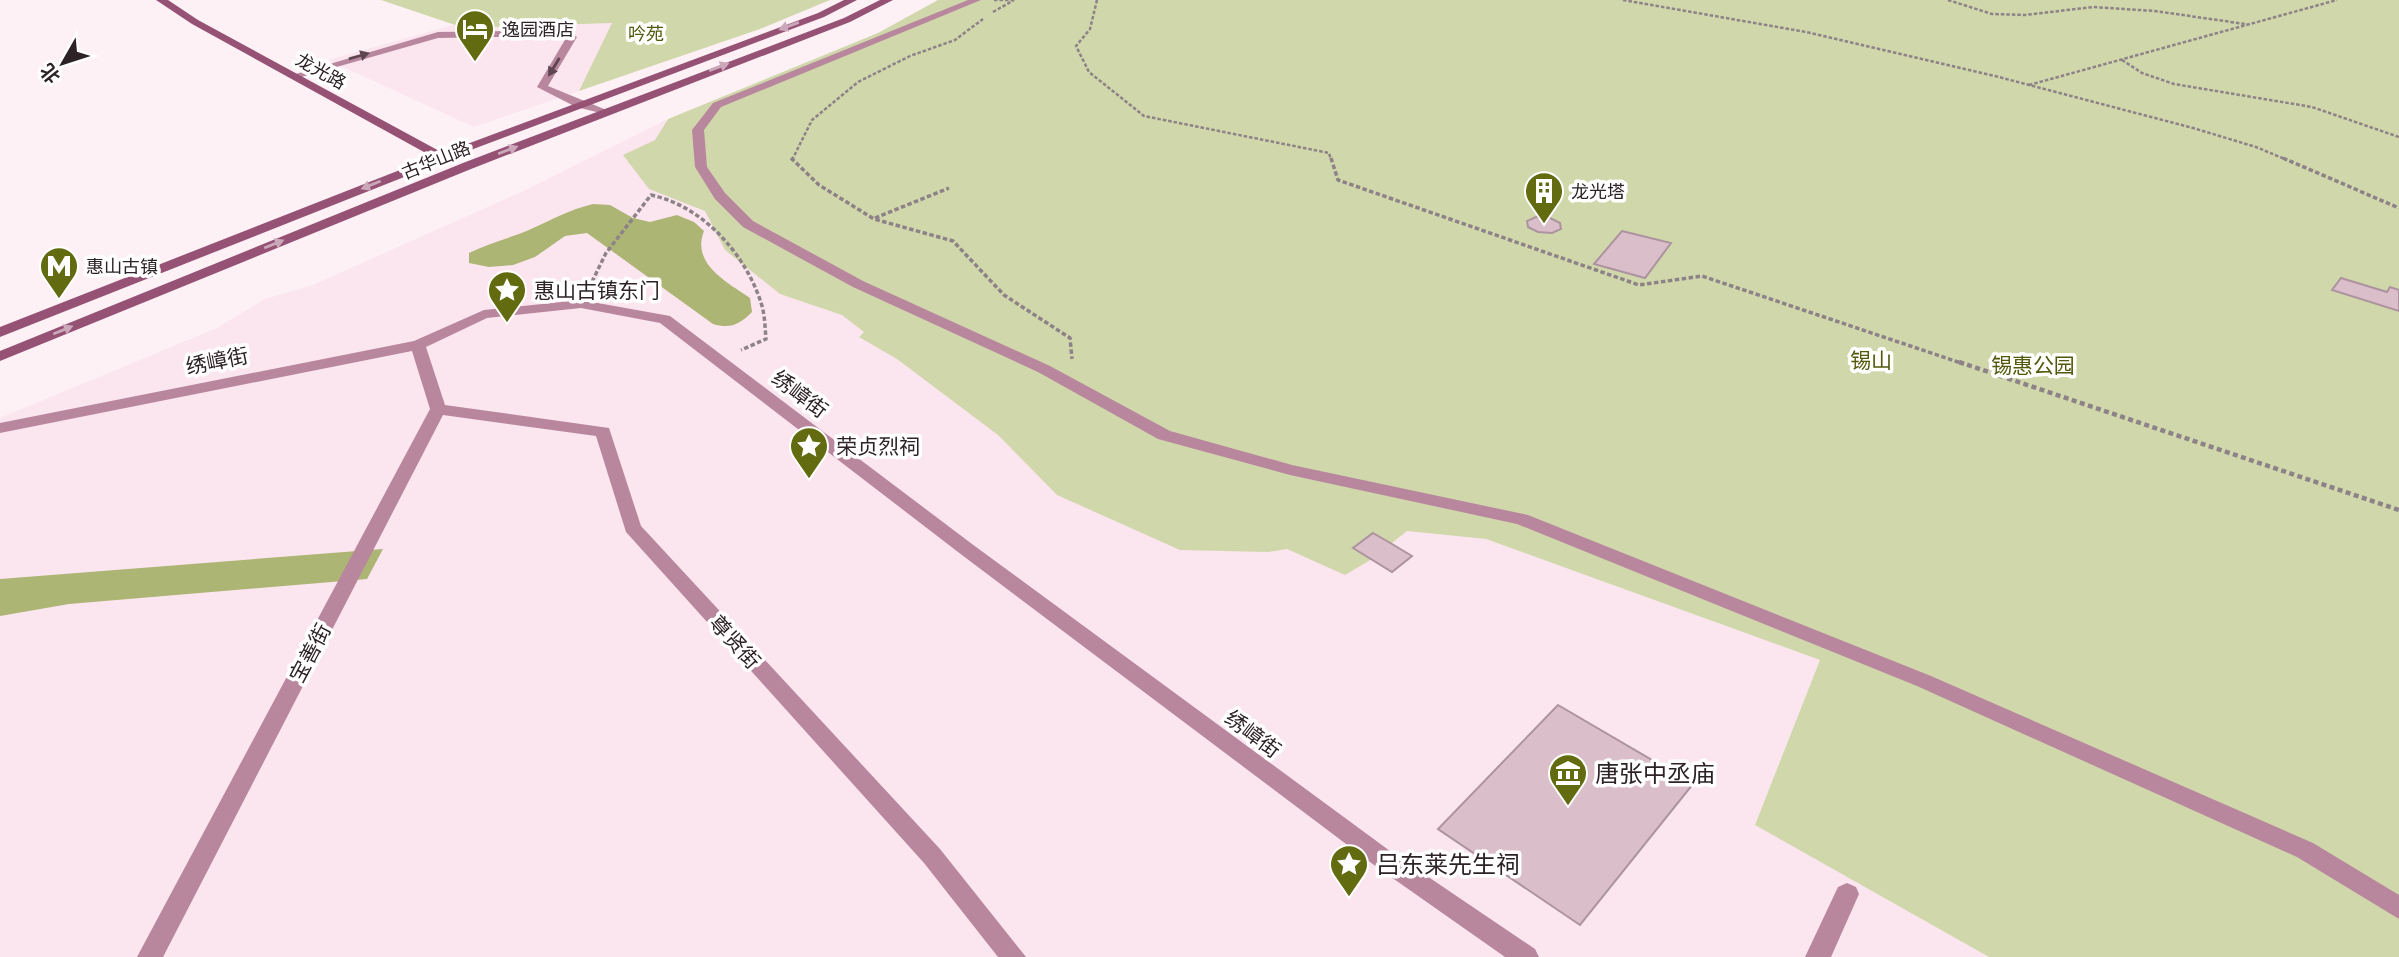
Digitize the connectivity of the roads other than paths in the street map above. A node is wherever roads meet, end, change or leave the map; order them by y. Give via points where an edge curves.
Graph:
1 (161, 0) edge
2 (852, 0) edge
3 (888, 0) edge
4 (976, 0) edge
5 (294, 75) junction
6 (580, 105) junction
7 (605, 113) junction
8 (440, 158) junction
9 (467, 166) junction
10 (0, 332) edge
11 (418, 345) junction
12 (0, 356) edge
13 (438, 409) junction
14 (0, 428) edge
15 (1847, 894) dead end
16 (2399, 908) edge
17 (150, 957) edge
18 (1013, 957) edge
19 (1526, 957) edge
20 (1818, 957) edge

1 - 5 main road, 龙光路
2 -> 6 main road, 古华山路
7 -> 3 main road, 古华山路
4 - 16 street via 717,105 698,130 701,167 720,196 748,223 858,284 1020,357 1164,435 1290,470 1522,519 1924,681 2203,804 2305,850
5 -> 6 street via 438,35 566,33 572,37 542,87
5 - 8 main road, 龙光路
6 - 7 street
6 - 8 main road, 古华山路
9 -> 7 main road, 古华山路
8 - 9 main road, 龙光路
8 -> 10 main road, 古华山路
12 -> 9 main road, 古华山路
11 - 13 street
11 - 14 street, 绣嶂街
11 - 19 street, 绣嶂街 via 484,314 581,304 665,319 1382,858
13 - 17 street, 宝善街
13 - 18 street, 尊贤街 via 603,432 632,528 932,856
15 - 20 street

